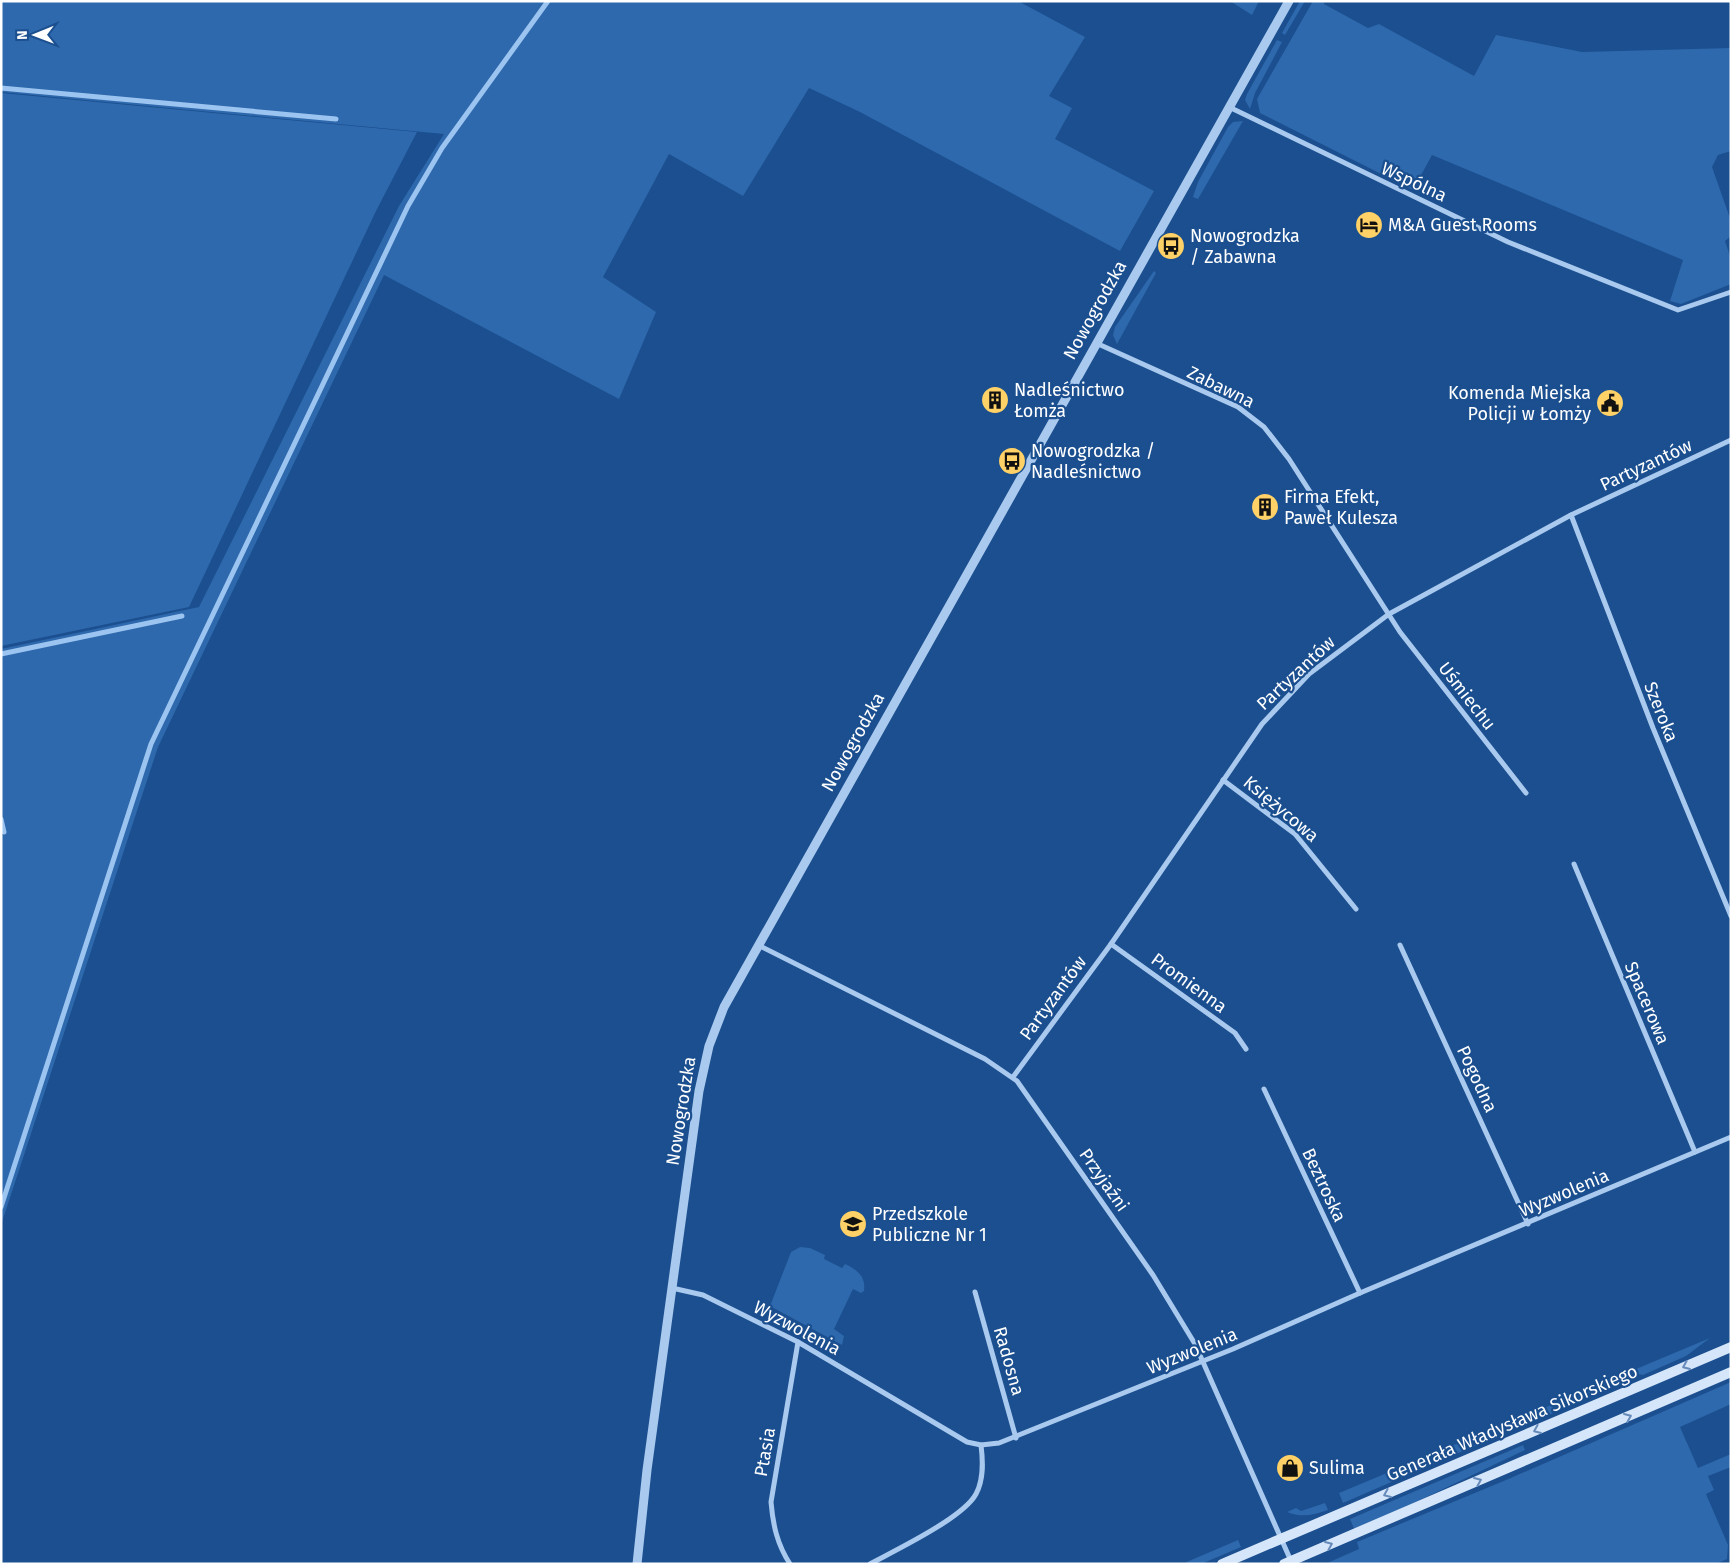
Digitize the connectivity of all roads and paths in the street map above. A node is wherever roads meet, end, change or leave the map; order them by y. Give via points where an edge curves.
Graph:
1 (1289, 1) edge
2 (1229, 107) junction
3 (1731, 292) edge
4 (1095, 343) junction
5 (1731, 440) edge
6 (1571, 515) junction
7 (1389, 614) junction
8 (1223, 780) junction
9 (1526, 793) dead end
10 (1574, 864) dead end
11 (1356, 908) dead end
12 (1731, 916) edge
13 (1110, 944) junction
14 (758, 945) junction
15 (1400, 946) dead end
16 (1246, 1049) dead end
17 (1012, 1077) junction
18 (1264, 1089) dead end
19 (1731, 1137) edge
20 (1695, 1152) junction
21 (1528, 1224) junction
22 (672, 1288) junction
23 (975, 1292) dead end
24 (1360, 1293) junction
25 (798, 1342) junction
26 (1731, 1347) edge
27 (1204, 1361) junction
28 (1731, 1372) edge
29 (1016, 1438) junction
30 (981, 1445) junction
31 (1283, 1538) junction
32 (1288, 1562) edge
33 (637, 1564) edge
34 (790, 1564) edge
35 (870, 1564) edge
36 (1222, 1564) edge

1 - 2 street, Nowogrodzka
2 - 3 street, Wspólna via 1508,242 1678,310
2 - 4 street, Nowogrodzka
4 - 7 street, Zabawna via 1238,407 1258,421 1289,459
4 - 14 street, Nowogrodzka
5 - 6 street, Partyzantów
6 - 7 street, Partyzantów
6 - 12 street, Szeroka via 1653,728
7 - 8 street, Partyzantów via 1292,690 1262,724
7 - 9 street, Uśmiechu
8 - 11 street, Księżycowa via 1295,834
8 - 13 street, Partyzantów
10 - 20 street, Spacerowa
13 - 16 street, Promienna via 1235,1033
13 - 17 street, Partyzantów
14 - 17 street, Przyjaźni via 985,1059
14 - 22 street, Nowogrodzka via 724,1007 703,1069
15 - 21 street, Pogodna
17 - 27 street, Przyjaźni via 1153,1274
18 - 24 street, Beztroska
19 - 20 street, Wyzwolenia
20 - 21 street, Wyzwolenia
21 - 24 street, Wyzwolenia
22 - 25 street, Wyzwolenia via 703,1295
22 - 33 street, Nowogrodzka
23 - 29 street, Radosna
24 - 27 street, Wyzwolenia
25 - 30 street, Wyzwolenia via 954,1435
25 - 34 street, Ptasia via 771,1502 773,1527
26 -> 31 main road, Generała Władysława Sikorskiego
27 - 29 street, Wyzwolenia
27 - 31 street, Przyjaźni
32 -> 28 main road
29 - 30 street, Wyzwolenia via 999,1444
30 - 35 street via 982,1477 972,1500 959,1514
31 - 32 street, Przyjaźni
31 - 36 main road, Generała Władysława Sikorskiego

